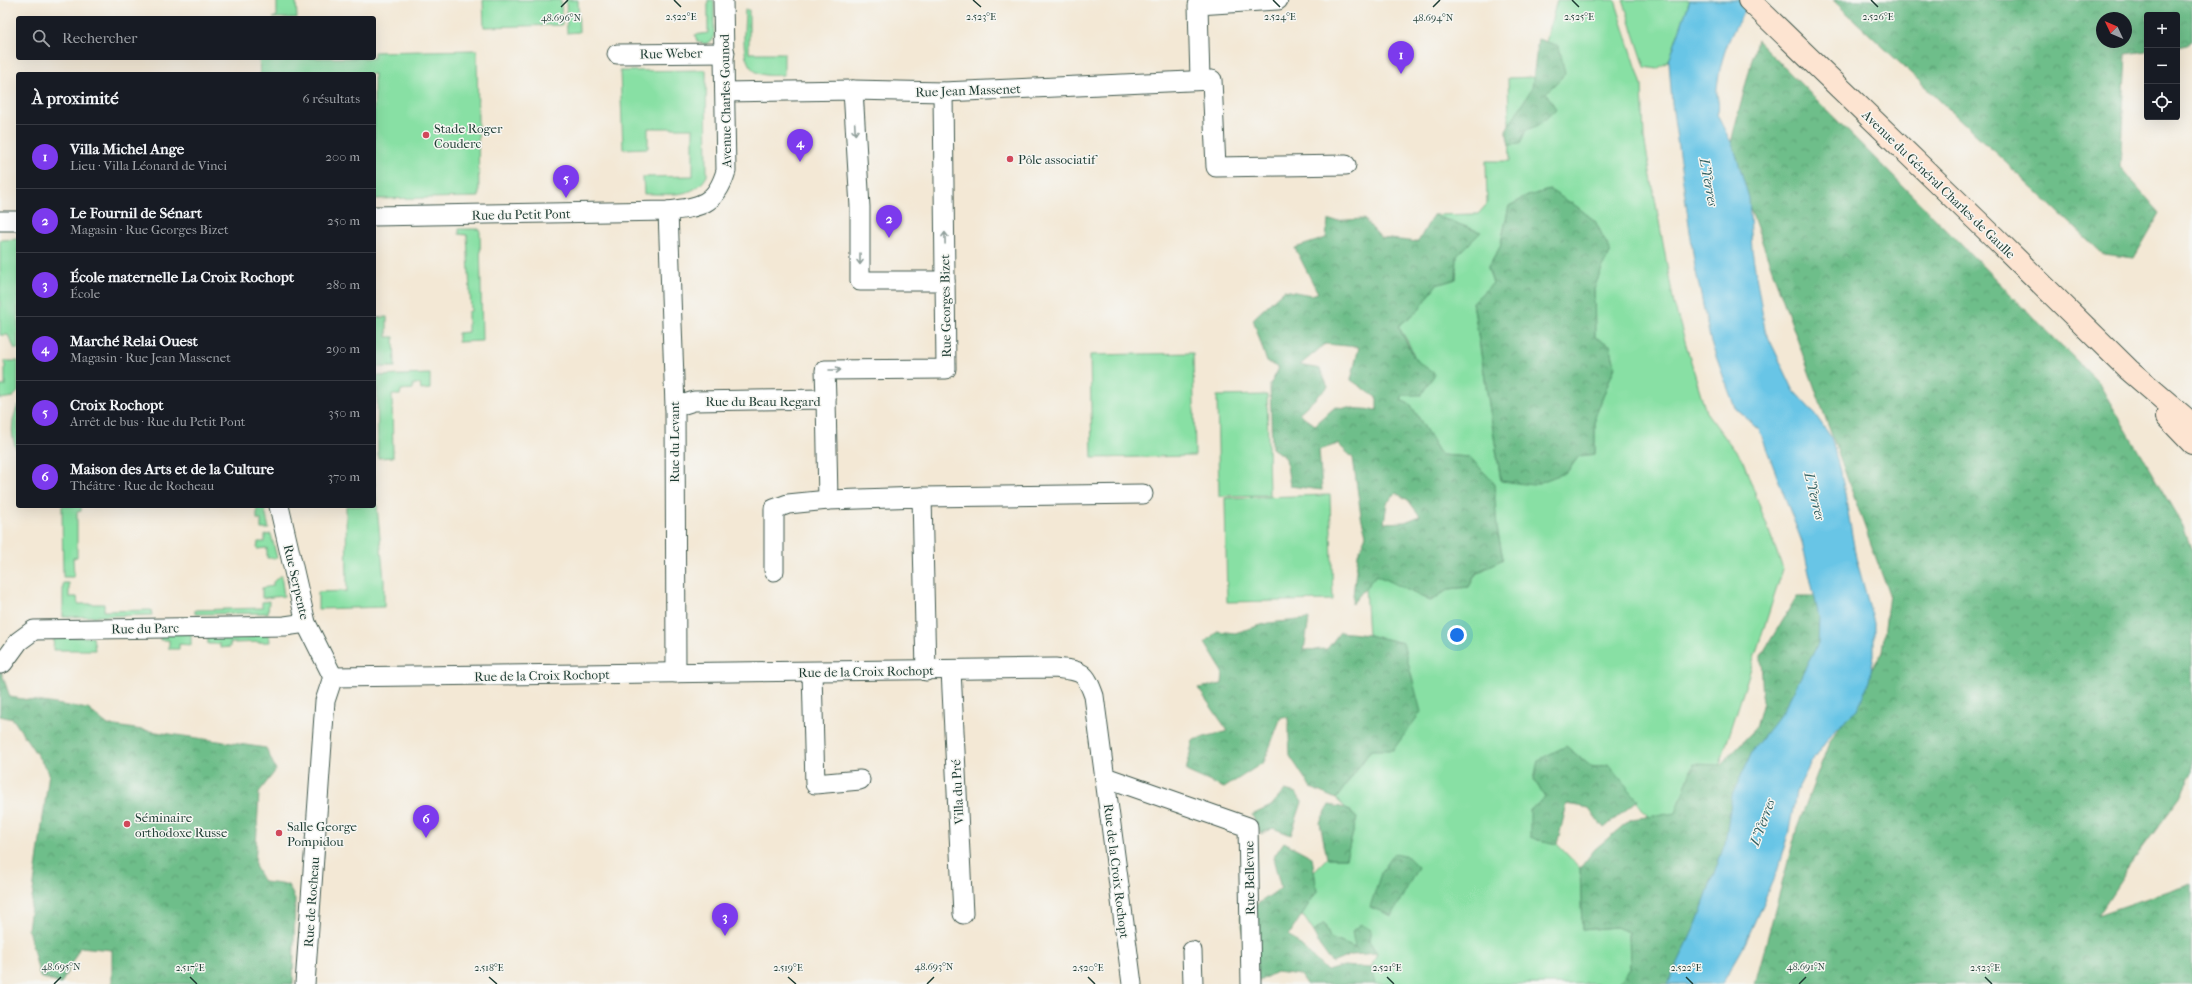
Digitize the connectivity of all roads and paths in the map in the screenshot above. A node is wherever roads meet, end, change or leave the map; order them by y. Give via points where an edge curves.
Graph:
1 (723, 0) edge
2 (1278, 0) edge
3 (1749, 0) edge
4 (724, 53) junction
5 (617, 54) dead end
6 (1206, 80) junction
7 (853, 90) junction
8 (725, 92) junction
9 (943, 92) junction
10 (1346, 165) dead end
11 (668, 211) junction
12 (376, 216) edge
13 (0, 221) edge
14 (16, 221) edge
15 (945, 281) junction
16 (2129, 370) junction
17 (826, 399) junction
18 (675, 407) junction
19 (2192, 424) edge
20 (2192, 443) edge
21 (1143, 494) dead end
22 (922, 498) junction
23 (828, 500) junction
24 (279, 508) edge
25 (774, 571) dead end
26 (305, 617) junction
27 (0, 664) edge
28 (951, 670) junction
29 (926, 671) junction
30 (812, 672) junction
31 (676, 673) junction
32 (333, 677) junction
33 (1105, 777) junction
34 (860, 780) dead end
35 (963, 914) dead end
36 (1192, 951) dead end
37 (305, 984) edge
38 (1132, 984) edge
39 (1193, 984) edge
40 (1251, 984) edge

1 - 4 street, Avenue Charles Gounod
2 - 6 street via 1198,5
3 - 16 main road, Avenue du Général Charles de Gaulle
4 - 5 street, Rue Weber
4 - 8 street, Avenue Charles Gounod
6 - 9 street, Rue Jean Massenet
6 - 10 street via 1216,167
7 - 8 street, Rue Jean Massenet
7 - 9 street, Rue Jean Massenet
7 -> 15 street via 860,206 860,281
8 - 11 street, Avenue Charles Gounod via 726,170 722,183 707,202 695,208
15 -> 9 street, Rue Georges Bizet
11 - 12 street, Rue du Petit Pont
11 - 18 street, Rue du Levant
13 - 14 street
17 -> 15 street, Rue Georges Bizet via 825,370 946,369
16 - 19 main road, Avenue du Général Charles de Gaulle
16 - 20 main road, Avenue du Général Charles de Gaulle via 2166,416
17 - 18 street, Rue du Beau Regard via 729,393
17 - 23 street, Rue du Beau Regard
18 - 31 street, Rue du Levant
21 - 22 street
22 - 23 street
22 - 29 street
23 - 25 street via 788,504 774,509
24 - 26 street, Rue Serpente
26 - 27 street, Rue du Parc via 285,626 34,630 19,641
26 - 32 street, Rue Serpente
28 - 29 street, Rue de la Croix Rochopt
28 - 33 street, Rue de la Croix Rochopt via 1055,668 1077,671 1088,679 1094,696
28 - 35 street, Villa du Pré
29 - 30 street, Rue de la Croix Rochopt
30 - 31 street, Rue de la Croix Rochopt
30 - 34 street via 815,784
31 - 32 street, Rue de la Croix Rochopt
32 - 37 street, Rue de Rocheau via 324,701
33 - 38 street, Rue de la Croix Rochopt
33 - 40 street, Rue Bellevue via 1248,827
36 - 39 street

